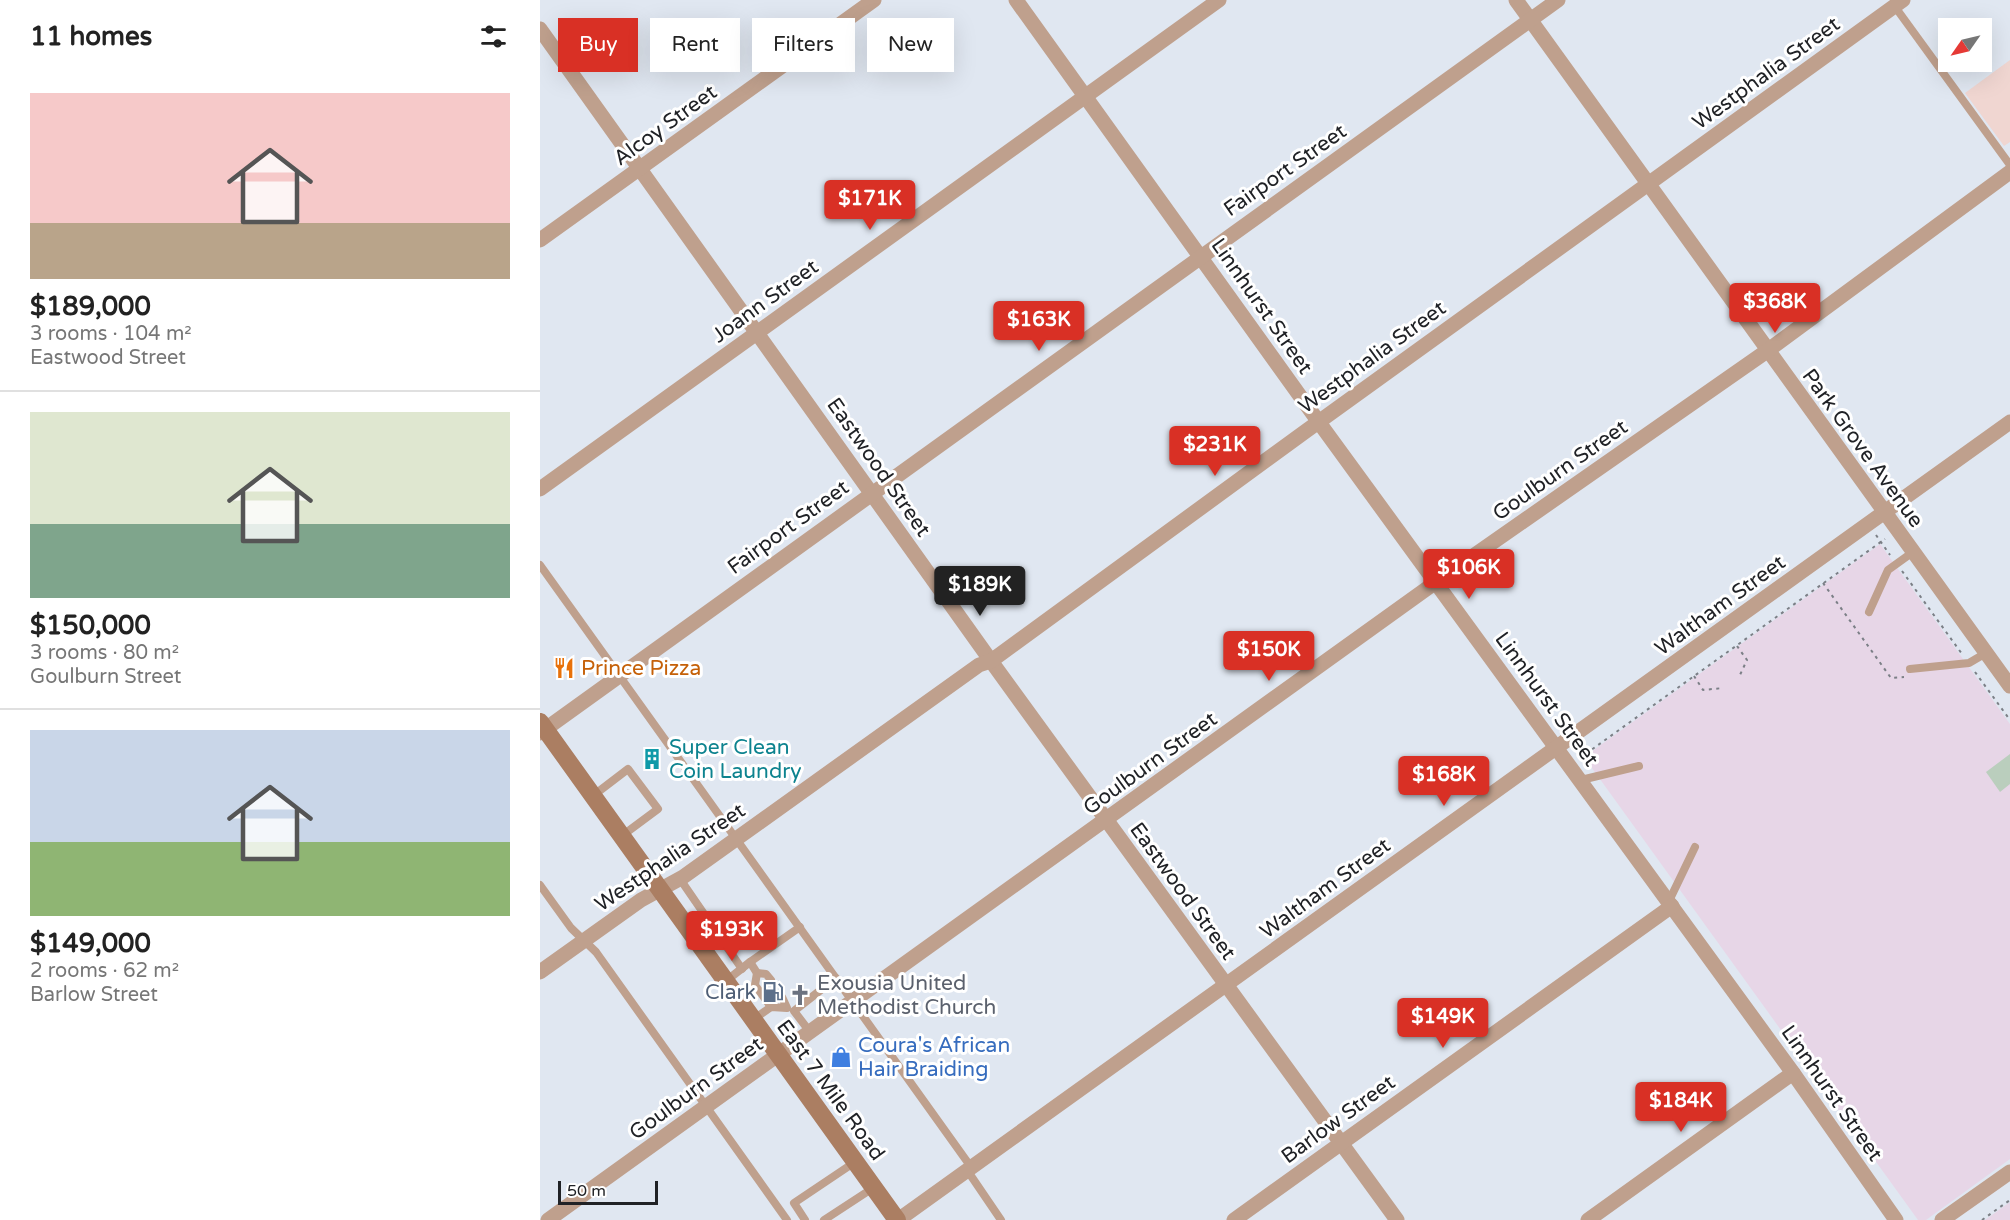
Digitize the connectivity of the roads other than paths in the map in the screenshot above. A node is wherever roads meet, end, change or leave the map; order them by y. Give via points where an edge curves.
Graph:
1 (873, 0) edge
2 (1016, 0) edge
3 (1219, 0) edge
4 (1516, 0) edge
5 (1558, 0) edge
6 (1896, 2) edge
7 (1530, 20) junction
8 (540, 29) edge
9 (1085, 96) junction
10 (2010, 165) edge
11 (640, 169) junction
12 (2010, 172) edge
13 (1647, 185) junction
14 (540, 240) edge
15 (1200, 256) junction
16 (758, 332) junction
17 (1767, 351) junction
18 (1318, 422) junction
19 (2010, 422) edge
20 (540, 489) edge
21 (871, 493) junction
22 (1884, 512) junction
23 (1913, 552) junction
24 (540, 565) edge
25 (1436, 582) junction
26 (1869, 612) dead end
27 (1986, 653) junction
28 (991, 661) junction
29 (2005, 668) edge
30 (1912, 672) road end
31 (618, 675) junction
32 (2010, 686) edge
33 (542, 728) edge
34 (1557, 747) junction
35 (1639, 766) dead end
36 (1581, 780) junction
37 (592, 796) junction
38 (1106, 821) junction
39 (621, 837) junction
40 (737, 838) junction
41 (1695, 847) dead end
42 (680, 879) junction
43 (540, 885) edge
44 (658, 890) junction
45 (1670, 903) junction
46 (800, 927) junction
47 (585, 939) junction
48 (750, 962) junction
49 (742, 969) junction
50 (540, 972) edge
51 (758, 973) junction
52 (836, 978) junction
53 (771, 980) dead end
54 (724, 982) junction
55 (1226, 984) junction
56 (782, 997) dead end
57 (853, 1001) junction
58 (771, 1007) junction
59 (791, 1009) junction
60 (752, 1020) junction
61 (810, 1032) junction
62 (777, 1056) junction
63 (1793, 1073) junction
64 (706, 1106) junction
65 (1341, 1143) junction
66 (855, 1162) junction
67 (969, 1169) junction
68 (2010, 1172) edge
69 (874, 1187) junction
70 (548, 1220) edge
71 (788, 1220) edge
72 (805, 1220) edge
73 (824, 1220) edge
74 (898, 1220) edge
75 (1001, 1220) edge
76 (1234, 1220) edge
77 (1397, 1220) edge
78 (1588, 1220) edge
79 (1896, 1220) edge
80 (1942, 1220) edge

1 - 11 street, Alcoy Street
2 - 9 street, Linnhurst Street
3 - 9 street, Joann Street
4 - 7 street, Park Grove Avenue
5 - 7 street, Fairport Street
6 - 10 lane
6 - 13 street, Westphalia Street
7 - 13 street, Park Grove Avenue
7 - 15 street, Fairport Street
8 - 11 street, Eastwood Street
9 - 15 street, Linnhurst Street
9 - 16 street, Joann Street
11 - 14 street, Alcoy Street
11 - 16 street, Eastwood Street
12 - 17 street, Goulburn Street
13 - 17 street, Park Grove Avenue
13 - 18 street, Westphalia Street
15 - 18 street, Linnhurst Street
15 - 21 street, Fairport Street
16 - 20 street, Joann Street
16 - 21 street, Eastwood Street
17 - 22 street, Park Grove Avenue
17 - 25 street, Goulburn Street
18 - 25 street, Linnhurst Street
18 - 28 street, Westphalia Street
19 - 22 street, Waltham Street
21 - 28 street, Eastwood Street
21 - 31 street, Fairport Street
22 - 23 street, Park Grove Avenue
22 - 34 street, Waltham Street
23 - 26 lane via 1888,570
23 - 27 street, Park Grove Avenue
24 - 31 lane
25 - 34 street, Linnhurst Street
25 - 38 street, Goulburn Street
27 - 29 street, Park Grove Avenue
27 - 30 lane via 1969,663
28 - 38 street, Eastwood Street
28 - 40 street, Westphalia Street via 980,665
29 - 32 street, Park Grove Avenue
31 - 33 street, Fairport Street
31 - 40 lane
33 - 37 street, East 7 Mile Road
34 - 36 street, Linnhurst Street
34 - 55 street, Waltham Street
35 - 36 lane
36 - 45 street, Linnhurst Street
37 - 39 street, East 7 Mile Road
37 - 39 lane via 628,769 658,808
38 - 55 street, Eastwood Street
38 - 57 street, Goulburn Street
39 - 44 street, East 7 Mile Road
40 - 42 street, Westphalia Street
40 - 46 lane
41 - 45 lane
42 - 44 street, Westphalia Street
42 - 49 lane
43 - 47 lane via 571,928
44 - 47 street, Westphalia Street
44 - 54 street, East 7 Mile Road
45 - 63 street, Linnhurst Street
45 - 65 street, Barlow Street
46 - 48 lane
46 - 52 lane
47 - 50 street, Westphalia Street
47 - 64 lane
48 - 49 lane
48 - 51 lane
49 - 54 lane
51 - 53 lane
51 - 58 lane via 755,985
52 - 57 lane
52 - 59 lane
54 - 60 street, East 7 Mile Road
55 - 65 street, Eastwood Street
55 - 67 street, Waltham Street
56 - 59 lane
57 - 61 street, Goulburn Street
57 - 67 lane
58 - 59 lane
58 - 60 lane
59 - 61 lane
60 - 62 street, East 7 Mile Road
61 - 62 street, Goulburn Street
62 - 64 street, Goulburn Street
62 - 66 street, East 7 Mile Road
63 - 78 street
63 - 79 street, Linnhurst Street
64 - 70 street, Goulburn Street
64 - 71 lane
65 - 76 street, Barlow Street
65 - 77 street, Eastwood Street
66 - 69 street, East 7 Mile Road
66 - 72 lane via 794,1203
67 - 74 street, Waltham Street
67 - 75 lane
68 - 80 street
69 - 73 lane
69 - 74 street, East 7 Mile Road

